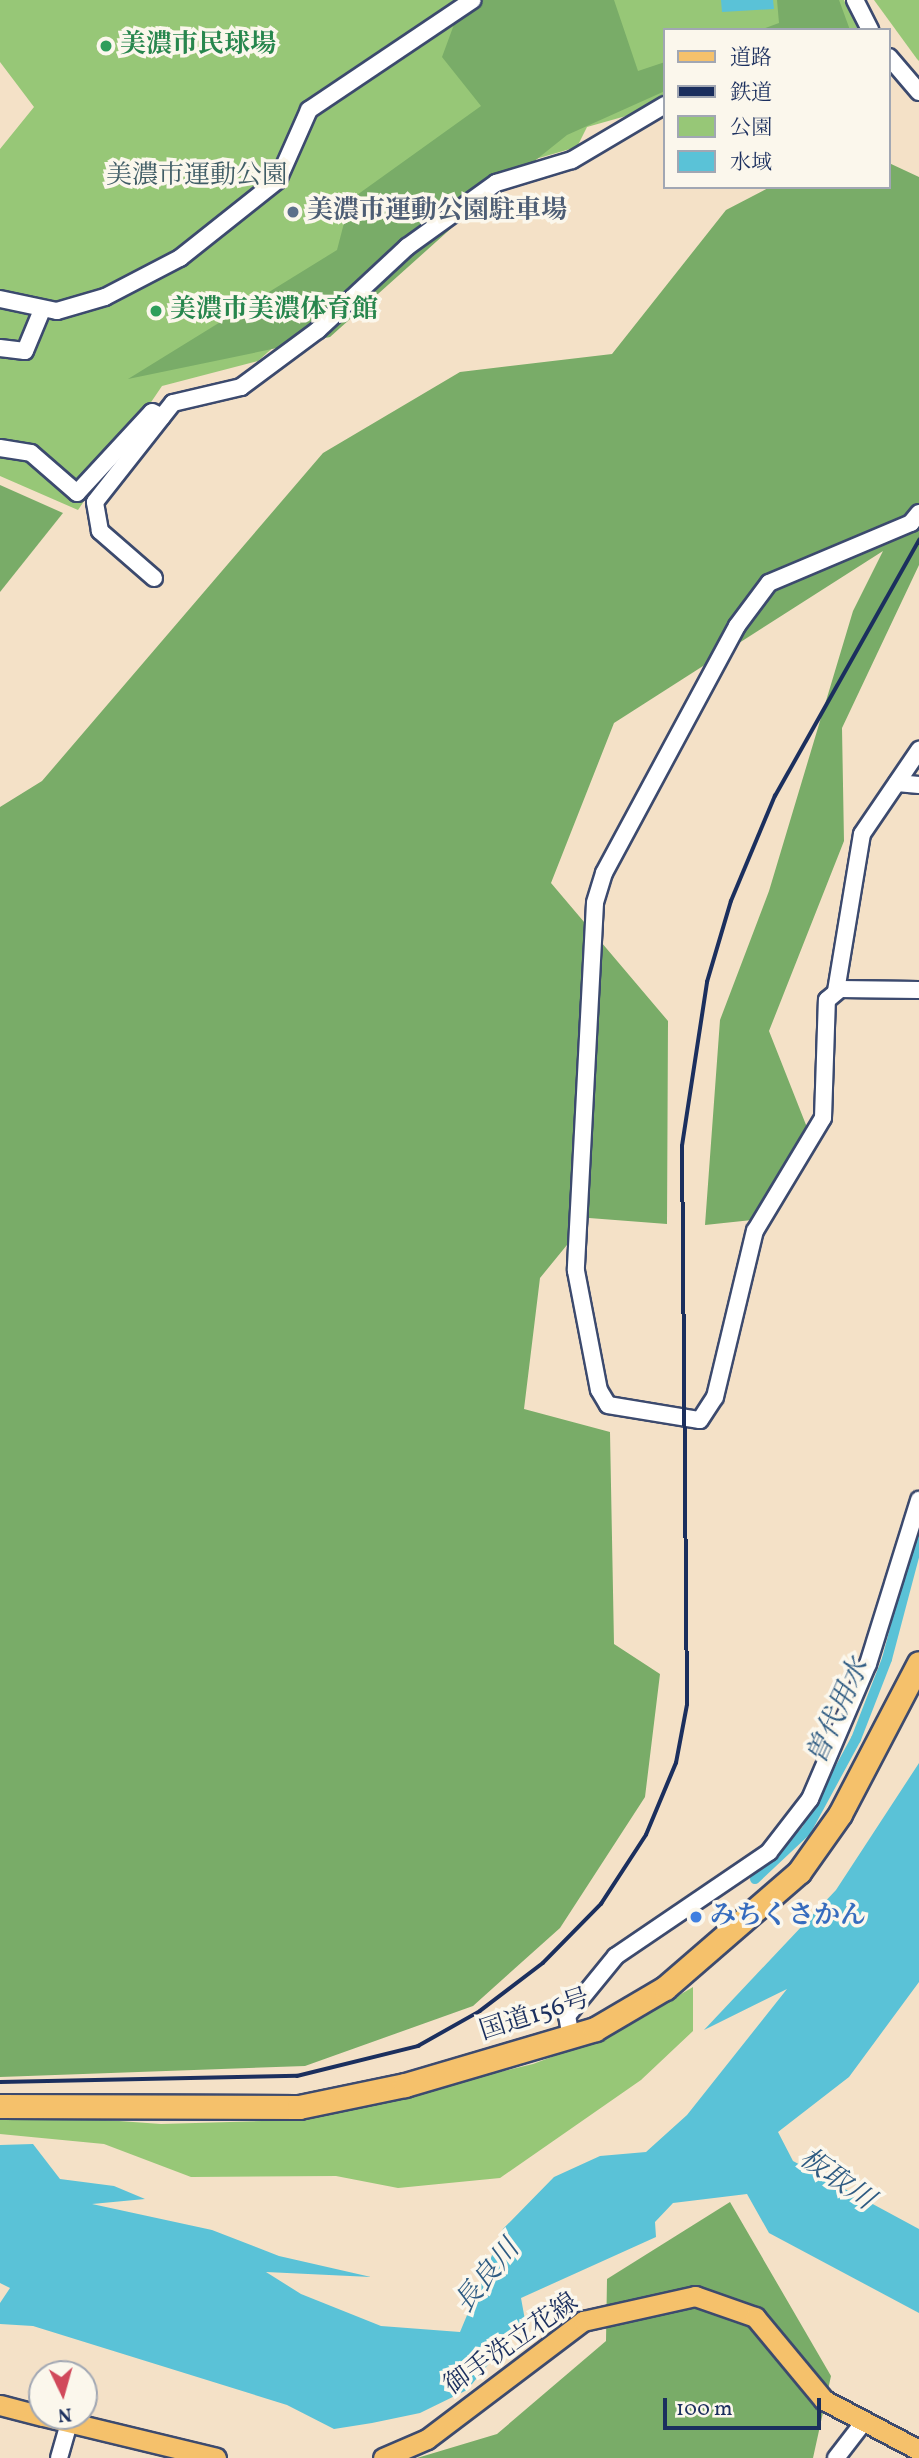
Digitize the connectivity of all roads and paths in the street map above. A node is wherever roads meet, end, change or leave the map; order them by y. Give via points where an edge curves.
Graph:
1 (473, 0) edge
2 (855, 0) edge
3 (869, 28) edge
4 (891, 59) edge
5 (919, 92) edge
6 (664, 106) edge
7 (0, 299) edge
8 (42, 310) junction
9 (0, 349) edge
10 (162, 417) junction
11 (0, 448) edge
12 (919, 513) edge
13 (154, 578) dead end
14 (919, 750) edge
15 (897, 783) junction
16 (919, 785) edge
17 (919, 990) edge
18 (836, 991) junction
19 (919, 1500) edge
20 (912, 1560) edge
21 (919, 1663) edge
22 (571, 2038) junction
23 (0, 2106) edge
24 (0, 2405) edge
25 (28, 2412) edge
26 (863, 2423) junction
27 (67, 2430) edge
28 (98, 2430) edge
29 (919, 2450) edge
30 (59, 2458) edge
31 (216, 2458) edge
32 (383, 2458) edge
33 (836, 2458) edge

1 - 8 street via 309,110 278,180 208,239 105,297
2 - 3 street
4 - 5 street
6 - 10 street via 580,156 496,183 407,247 318,330 241,387 182,397
7 - 8 street
8 - 9 street via 25,351
10 - 11 street via 152,412 78,493 32,453
10 - 13 street via 95,502 100,531
12 - 18 street via 902,527 769,583 737,626 604,873 595,902 576,1272 599,1391 608,1405 691,1421 700,1420 715,1397 755,1231 823,1118 824,1012
14 - 15 street
15 - 16 street
15 - 18 street via 858,847
17 - 18 street
19 - 20 street
20 - 22 street via 824,1776 789,1830 748,1867 616,1956 566,2016
21 - 22 highway, 国道156号 via 840,1814 799,1872 664,1988
22 - 23 highway, 国道156号 via 299,2107
24 - 25 main road
26 - 29 main road, 御手洗立花線
26 - 32 main road, 御手洗立花線 via 824,2399 755,2317 695,2296 583,2321 427,2439
26 - 33 street
27 - 30 street
28 - 31 main road

